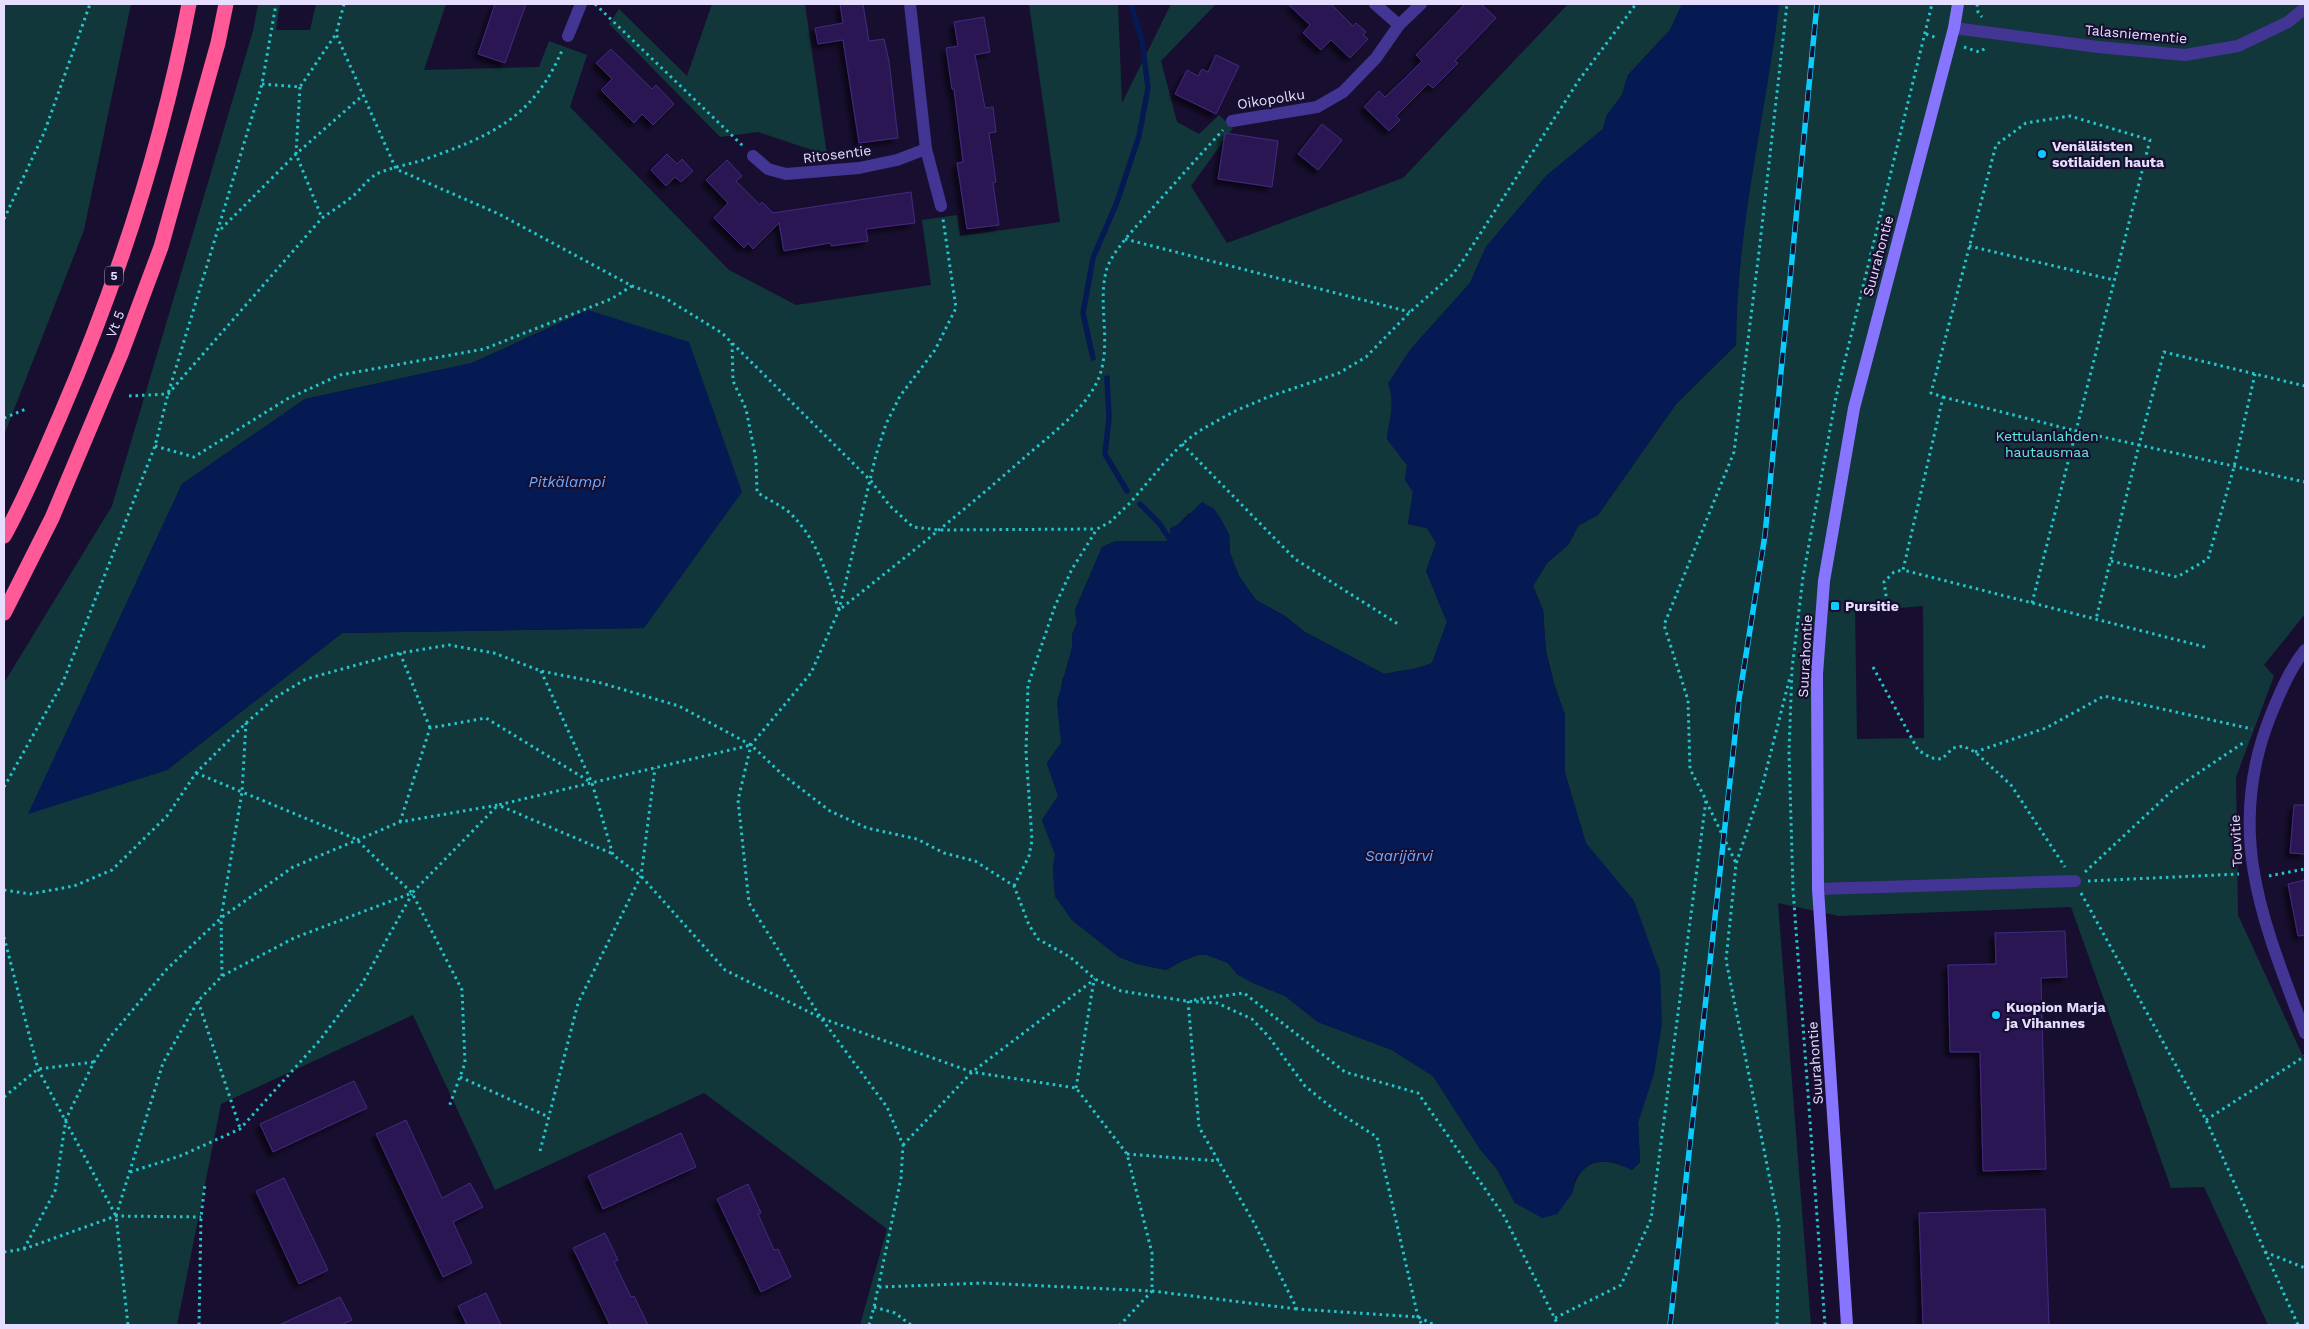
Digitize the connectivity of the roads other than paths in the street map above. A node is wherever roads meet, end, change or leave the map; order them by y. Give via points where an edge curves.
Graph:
1 (189, 4) edge
2 (226, 4) edge
3 (581, 4) edge
4 (910, 4) edge
5 (1375, 4) edge
6 (1421, 4) edge
7 (1958, 4) edge
8 (2305, 8) edge
9 (1399, 25) junction
10 (1954, 28) junction
11 (568, 36) road end
12 (1232, 121) road end
13 (926, 149) junction
14 (753, 156) road end
15 (941, 206) road end
16 (4, 536) edge
17 (4, 613) edge
18 (2305, 650) edge
19 (2075, 881) road end
20 (1818, 889) junction
21 (2305, 1033) edge
22 (1848, 1325) edge

1 - 16 highway, Vt 5 / 5 via 178,63 147,177 91,344 21,505
2 - 17 highway, Vt 5 via 162,247 52,518
3 - 11 street
4 - 13 street
5 - 9 street
6 - 9 street, Oikopolku
7 - 10 street, Suurahontie
8 - 10 street, Talasniementie via 2288,22 2238,46 2185,55
9 - 12 street, Oikopolku via 1376,58 1343,92 1317,107
10 - 20 street, Suurahontie via 1854,408 1824,581 1817,674
13 - 14 street, Ritosentie via 897,160 859,168 786,174 768,169
13 - 15 street
18 - 21 street, Touvitie via 2282,687 2264,732 2248,813 2269,936
19 - 20 street
20 - 22 street, Suurahontie

